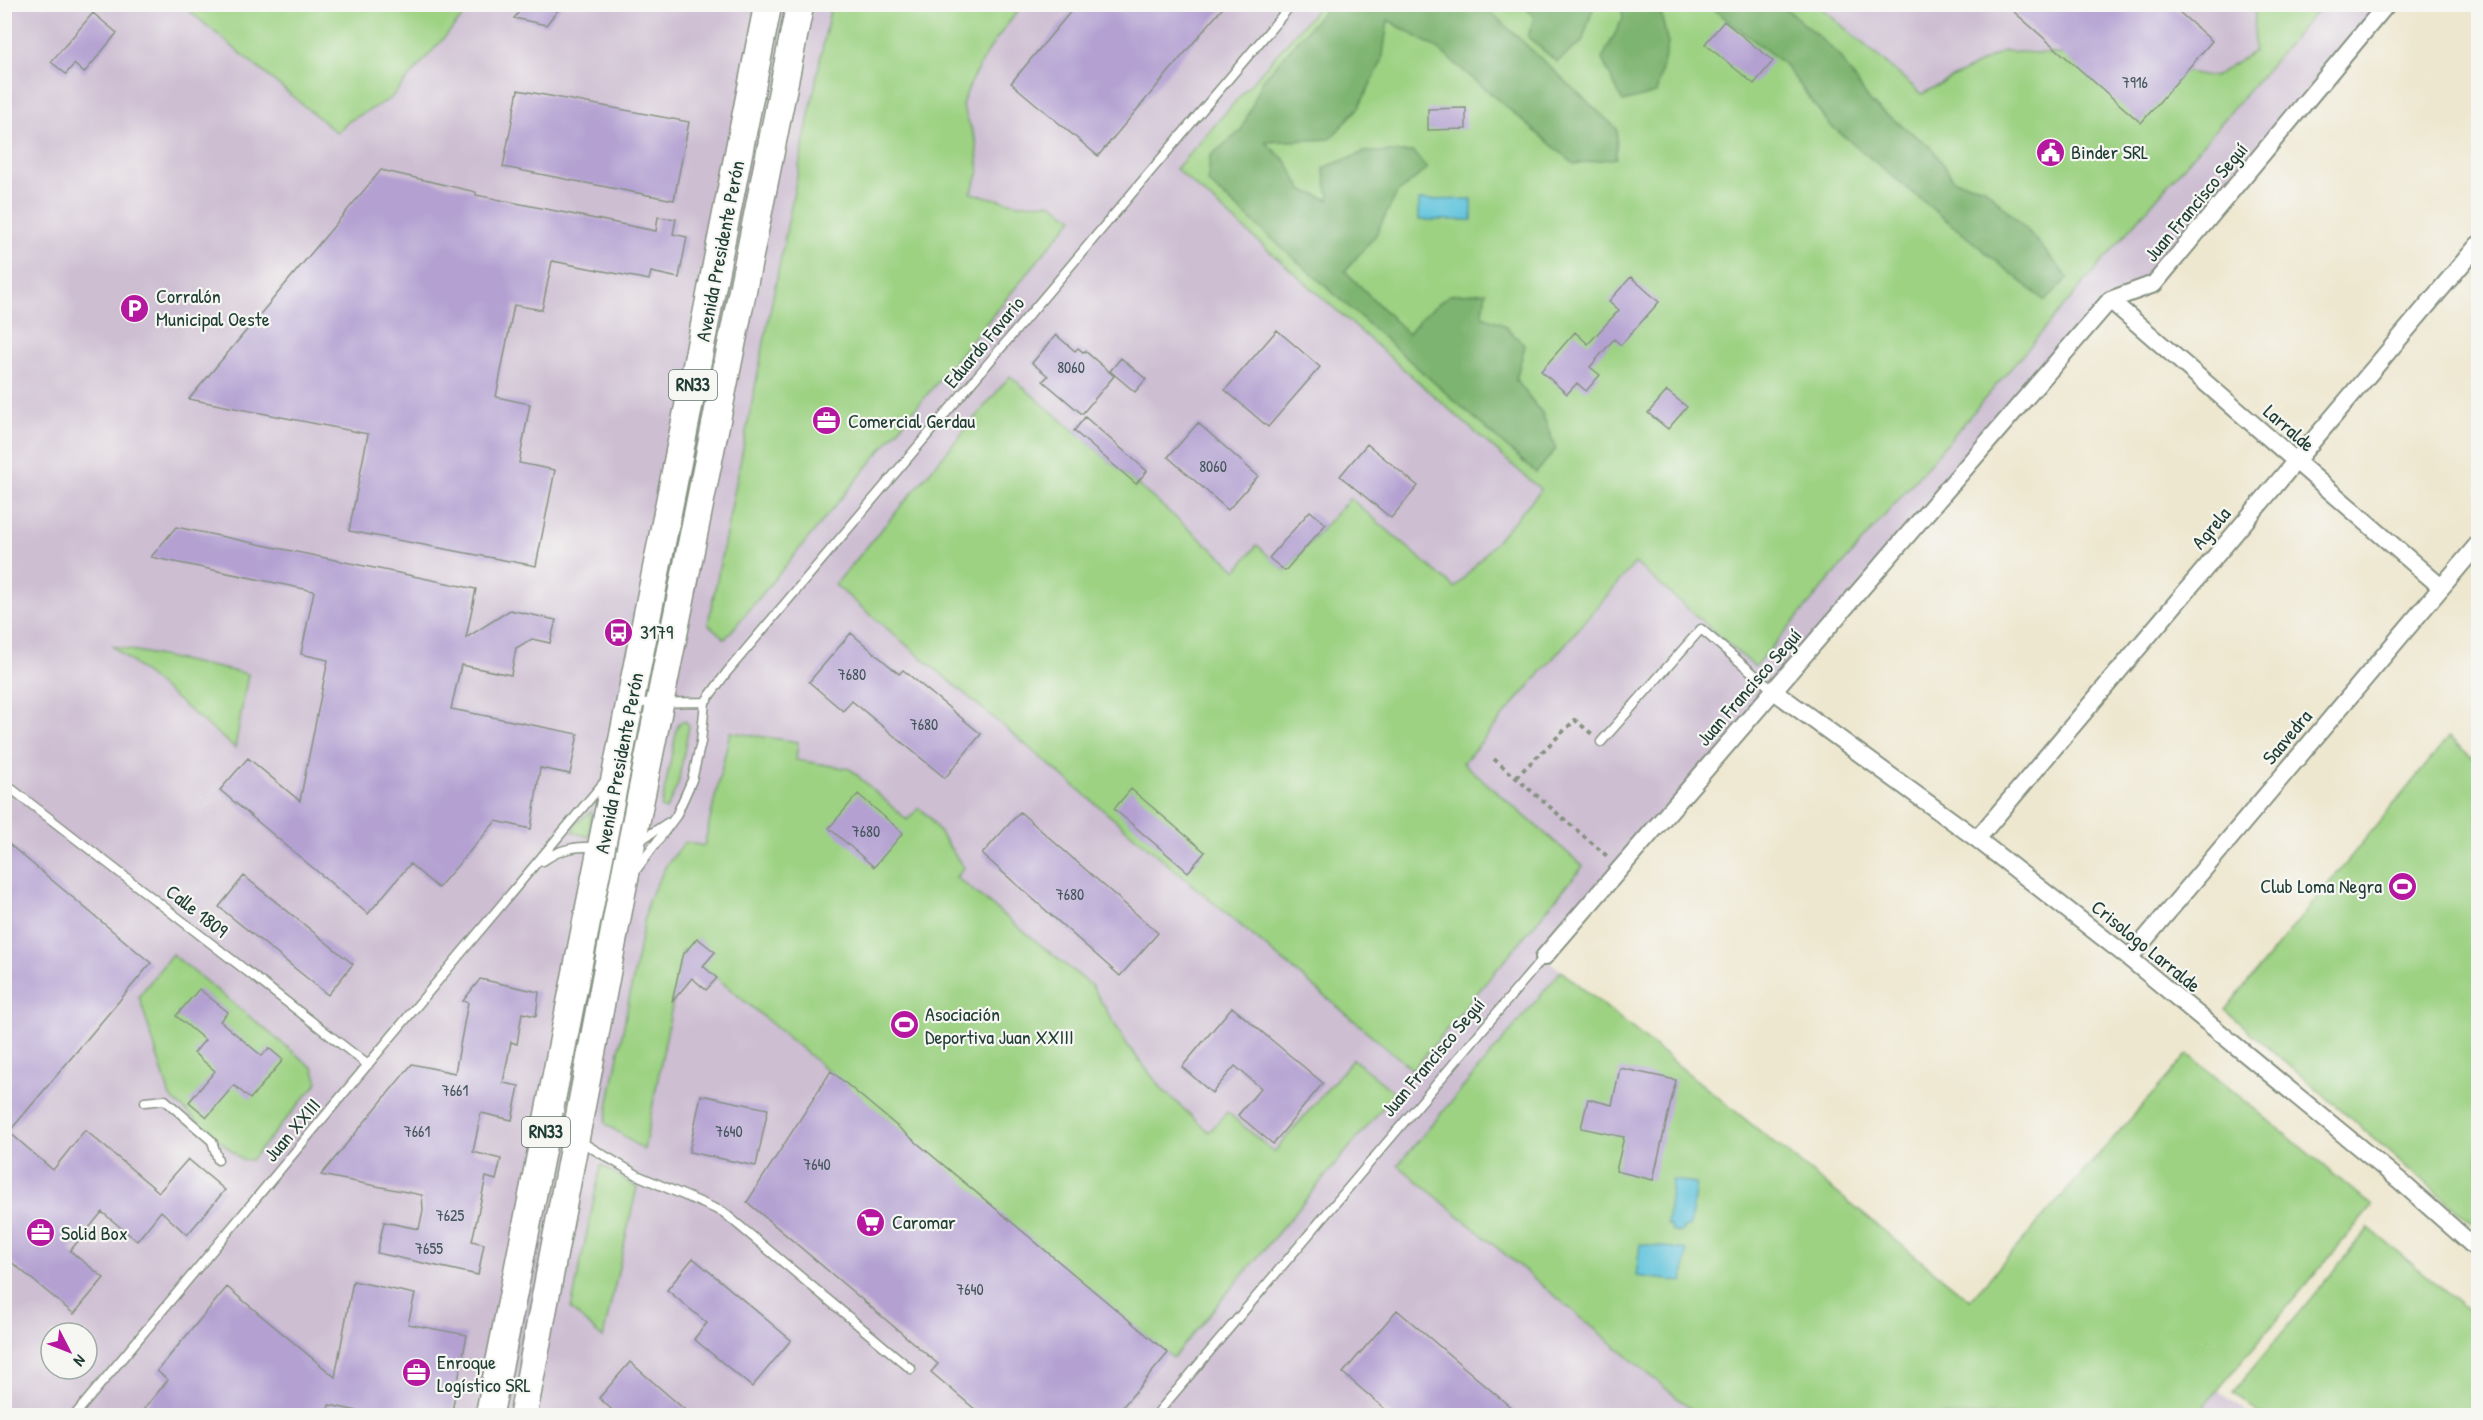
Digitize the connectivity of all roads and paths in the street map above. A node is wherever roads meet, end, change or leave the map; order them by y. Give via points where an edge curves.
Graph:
1 (768, 4) edge
2 (800, 4) edge
3 (1292, 4) edge
4 (2387, 4) edge
5 (2478, 245) edge
6 (2110, 300) junction
7 (2295, 461) junction
8 (2478, 544) edge
9 (2441, 587) junction
10 (1774, 691) junction
11 (705, 702) junction
12 (630, 703) junction
13 (659, 703) junction
14 (1601, 742) joint
15 (1494, 759) dead end
16 (618, 766) junction
17 (1516, 777) junction
18 (4, 783) edge
19 (676, 816) junction
20 (1977, 839) junction
21 (617, 847) junction
22 (535, 866) junction
23 (1622, 868) junction
24 (622, 886) junction
25 (1544, 957) joint
26 (2129, 958) junction
27 (368, 1065) junction
28 (145, 1102) dead end
29 (575, 1138) junction
30 (218, 1160) dead end
31 (2478, 1250) edge
32 (912, 1369) dead end
33 (74, 1416) edge
34 (489, 1416) edge
35 (523, 1416) edge
36 (1155, 1416) edge

1 - 12 main road, Avenida Presidente Perón / RN33
2 - 13 main road, Avenida Presidente Perón / RN33
3 - 11 lane, Eduardo Favario
4 - 6 street, Juan Francisco Seguí via 2154,284
5 - 7 street, Agrela
6 - 7 street, Larralde
6 - 10 street, Juan Francisco Seguí
7 - 9 street, Larralde
7 - 20 street, Agrela
8 - 9 street, Saavedra
9 - 26 street, Saavedra
10 - 14 lane via 1701,629
10 - 20 street, Crisologo Larralde
10 - 23 street, Juan Francisco Seguí
11 - 13 lane
11 - 19 lane via 697,761
12 - 13 lane
12 - 16 main road, Avenida Presidente Perón / RN33
13 - 21 main road, Avenida Presidente Perón / RN33
14 - 17 path via 1575,720
15 - 17 path
16 - 21 main road, Avenida Presidente Perón / RN33
16 - 22 lane, Juan XXIII
17 - 23 path
18 - 27 lane, Calle 1809
19 - 21 lane via 652,835
19 - 24 lane
20 - 26 street, Crisologo Larralde
21 - 22 lane, Juan XXIII via 578,846 555,852
21 - 24 main road, Avenida Presidente Perón / RN33
21 - 34 main road, Avenida Presidente Perón / RN33
22 - 27 lane, Juan XXIII
23 - 25 street, Juan Francisco Seguí
24 - 29 main road, Avenida Presidente Perón / RN33
25 - 36 lane, Juan Francisco Seguí
26 - 31 street, Crisologo Larralde
27 - 33 lane, Juan XXIII
28 - 30 lane via 165,1100 212,1141
29 - 32 lane via 639,1176 723,1212
29 - 35 main road, Avenida Presidente Perón / RN33

